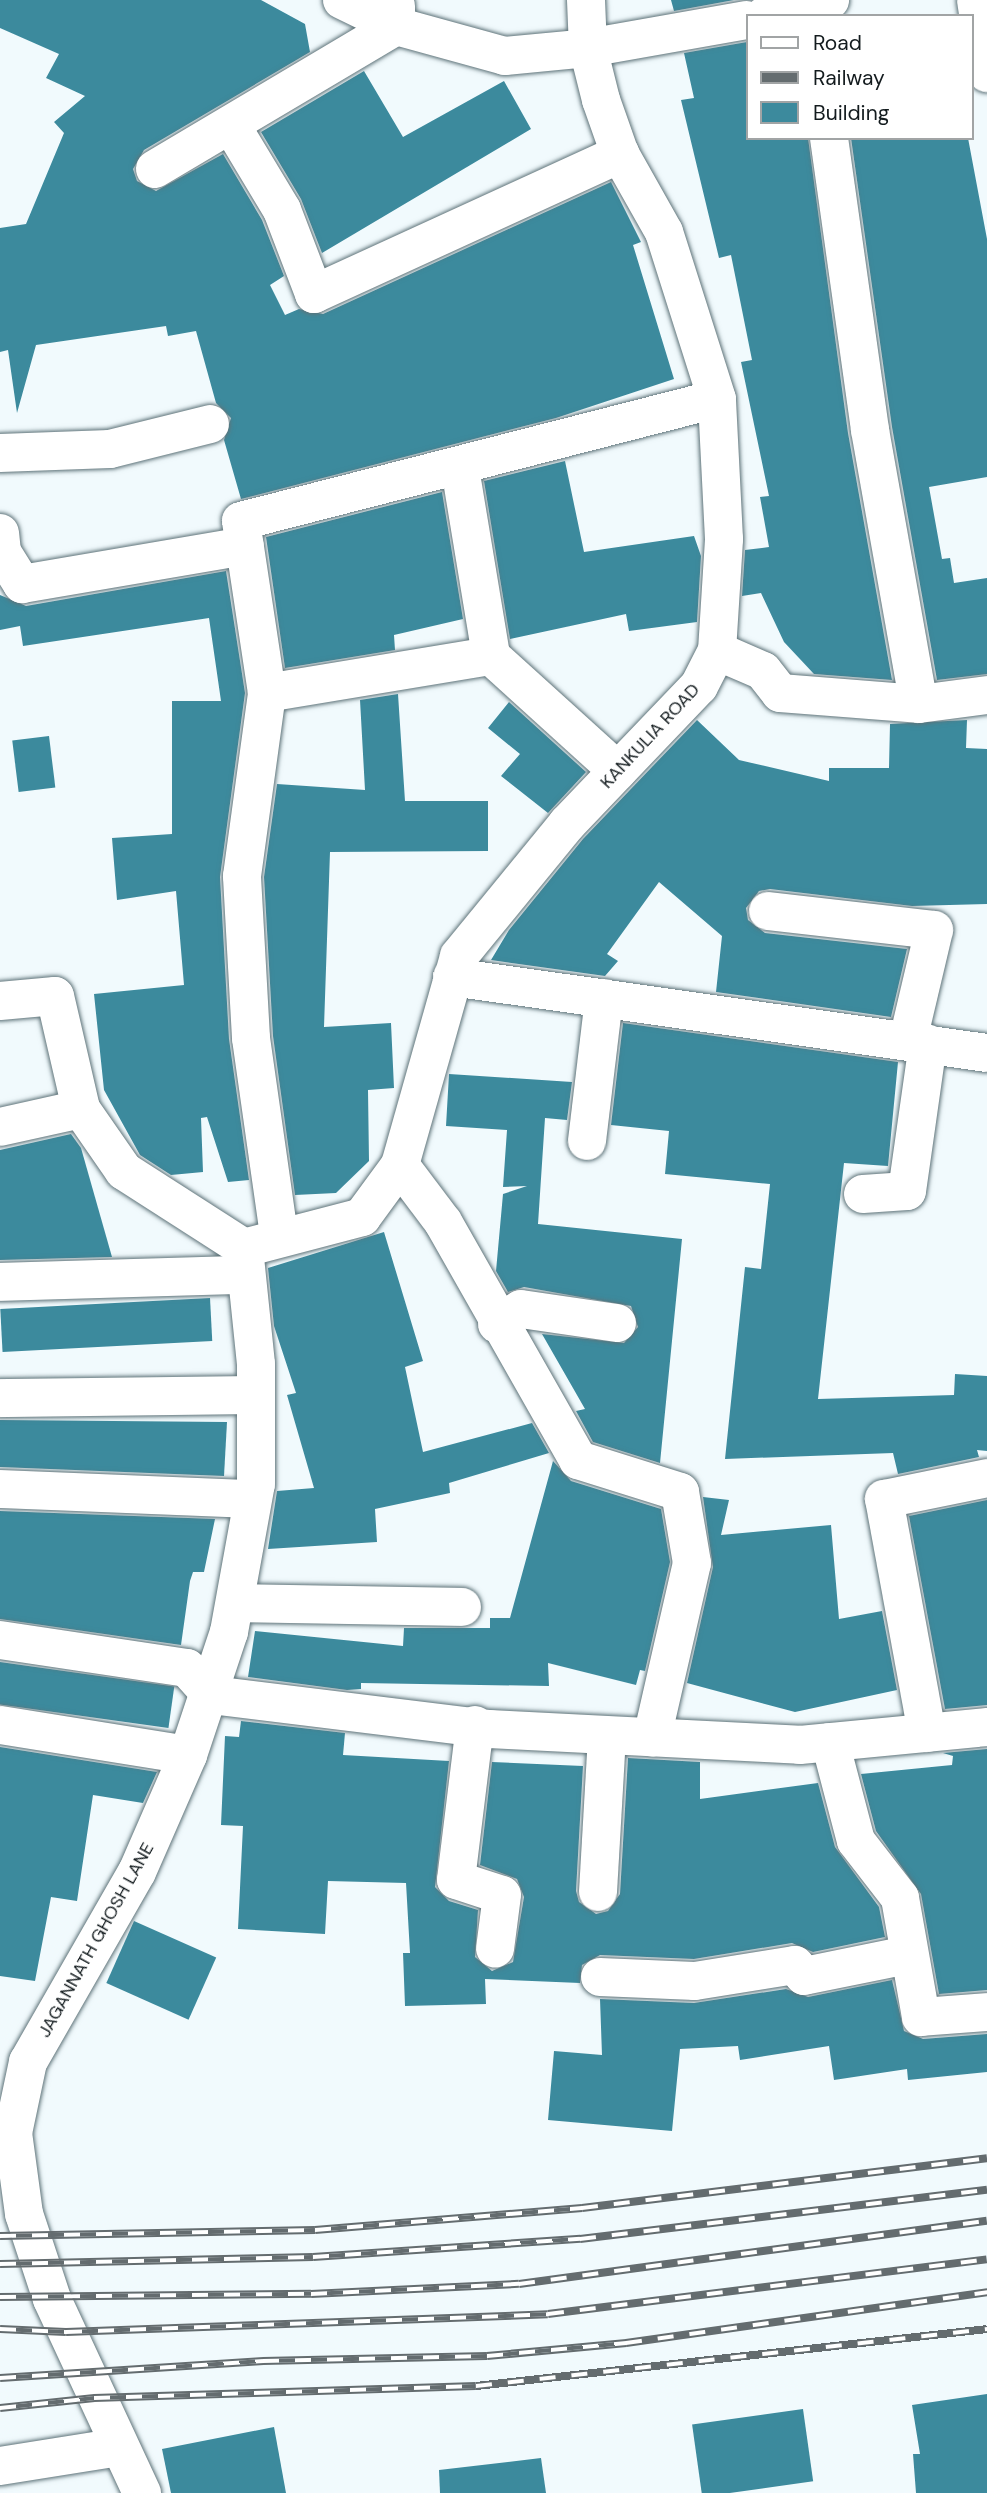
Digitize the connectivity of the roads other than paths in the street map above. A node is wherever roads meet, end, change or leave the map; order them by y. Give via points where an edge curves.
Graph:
1 (342, 0) edge
2 (586, 0) edge
3 (976, 0) edge
4 (815, 5) edge
5 (396, 13) edge
6 (773, 14) edge
7 (746, 20) edge
8 (588, 48) junction
9 (987, 73) edge
10 (231, 125) junction
11 (829, 140) edge
12 (620, 154) junction
13 (155, 169) dead end
14 (717, 398) junction
15 (211, 424) dead end
16 (0, 453) edge
17 (460, 468) junction
18 (0, 533) edge
19 (245, 545) junction
20 (717, 651) junction
21 (491, 656) junction
22 (267, 693) junction
23 (987, 695) edge
24 (919, 704) junction
25 (618, 771) junction
26 (768, 911) dead end
27 (452, 977) junction
28 (604, 998) junction
29 (0, 1001) edge
30 (918, 1042) junction
31 (987, 1054) edge
32 (81, 1109) junction
33 (0, 1127) edge
34 (587, 1141) dead end
35 (400, 1165) junction
36 (863, 1194) dead end
37 (279, 1235) junction
38 (244, 1262) junction
39 (0, 1282) edge
40 (617, 1323) dead end
41 (496, 1324) junction
42 (256, 1395) junction
43 (0, 1398) edge
44 (987, 1478) edge
45 (0, 1489) edge
46 (252, 1499) junction
47 (234, 1603) junction
48 (462, 1607) dead end
49 (0, 1640) edge
50 (211, 1695) junction
51 (0, 1725) edge
52 (475, 1725) junction
53 (987, 1727) edge
54 (927, 1733) junction
55 (607, 1737) junction
56 (652, 1737) junction
57 (830, 1742) junction
58 (188, 1755) junction
59 (598, 1892) dead end
60 (495, 1949) dead end
61 (906, 1955) junction
62 (600, 1977) dead end
63 (987, 2012) edge
64 (14, 2062) edge
65 (120, 2447) junction
66 (0, 2466) edge
67 (142, 2493) edge

1 - 5 street
2 - 8 street, KANKULIA ROAD
3 - 9 street
4 - 6 street
5 - 8 street via 505,56
5 - 10 street
7 - 8 street
8 - 12 street, KANKULIA ROAD
10 - 12 street via 282,210 314,294
10 - 13 street
11 - 24 street via 870,430
12 - 14 street, KANKULIA ROAD via 664,232
14 - 17 street
14 - 20 street, KANKULIA ROAD via 724,539
15 - 16 street via 110,449
17 - 19 street via 241,521
17 - 21 street
18 - 19 street via 2,552 22,584
19 - 22 street
20 - 24 street via 763,671 780,693
20 - 25 street, KANKULIA ROAD via 699,686
21 - 22 street
21 - 25 street
22 - 37 street via 243,876 251,1038
23 - 24 street
25 - 27 street, KANKULIA ROAD via 506,896 459,956
26 - 30 street via 934,930
27 - 28 street
27 - 35 street, KANKULIA ROAD
28 - 30 street
28 - 34 street
29 - 32 street via 55,996
30 - 31 street
30 - 36 street via 907,1191
32 - 33 street
32 - 38 street via 124,1171
35 - 37 street, KANKULIA ROAD via 362,1217
35 - 41 street via 443,1222
37 - 38 street, KANKULIA ROAD
38 - 39 street, KANKULIA ROAD
38 - 42 street, JAGANNATH GHOSH LANE
40 - 41 street via 521,1309
41 - 56 street via 578,1460 680,1492 692,1563
42 - 43 street
42 - 46 street, JAGANNATH GHOSH LANE
44 - 54 street via 884,1499
45 - 46 street
46 - 47 street, JAGANNATH GHOSH LANE
47 - 48 street
47 - 50 street, JAGANNATH GHOSH LANE
49 - 50 street via 187,1668
50 - 52 street
50 - 58 street, JAGANNATH GHOSH LANE
51 - 58 street
52 - 55 street
52 - 60 street via 456,1880 502,1895
53 - 54 street
54 - 57 street
55 - 56 street
55 - 59 street
56 - 57 street
57 - 61 street via 856,1841 900,1898
58 - 64 street, JAGANNATH GHOSH LANE via 137,1872
61 - 62 street via 804,1976 795,1965 695,1981
61 - 63 street via 921,2017
64 - 65 street, JAGANNATH GHOSH LANE via 13,2133 24,2214 78,2363
65 - 66 street
65 - 67 street, JAGANNATH GHOSH LANE

